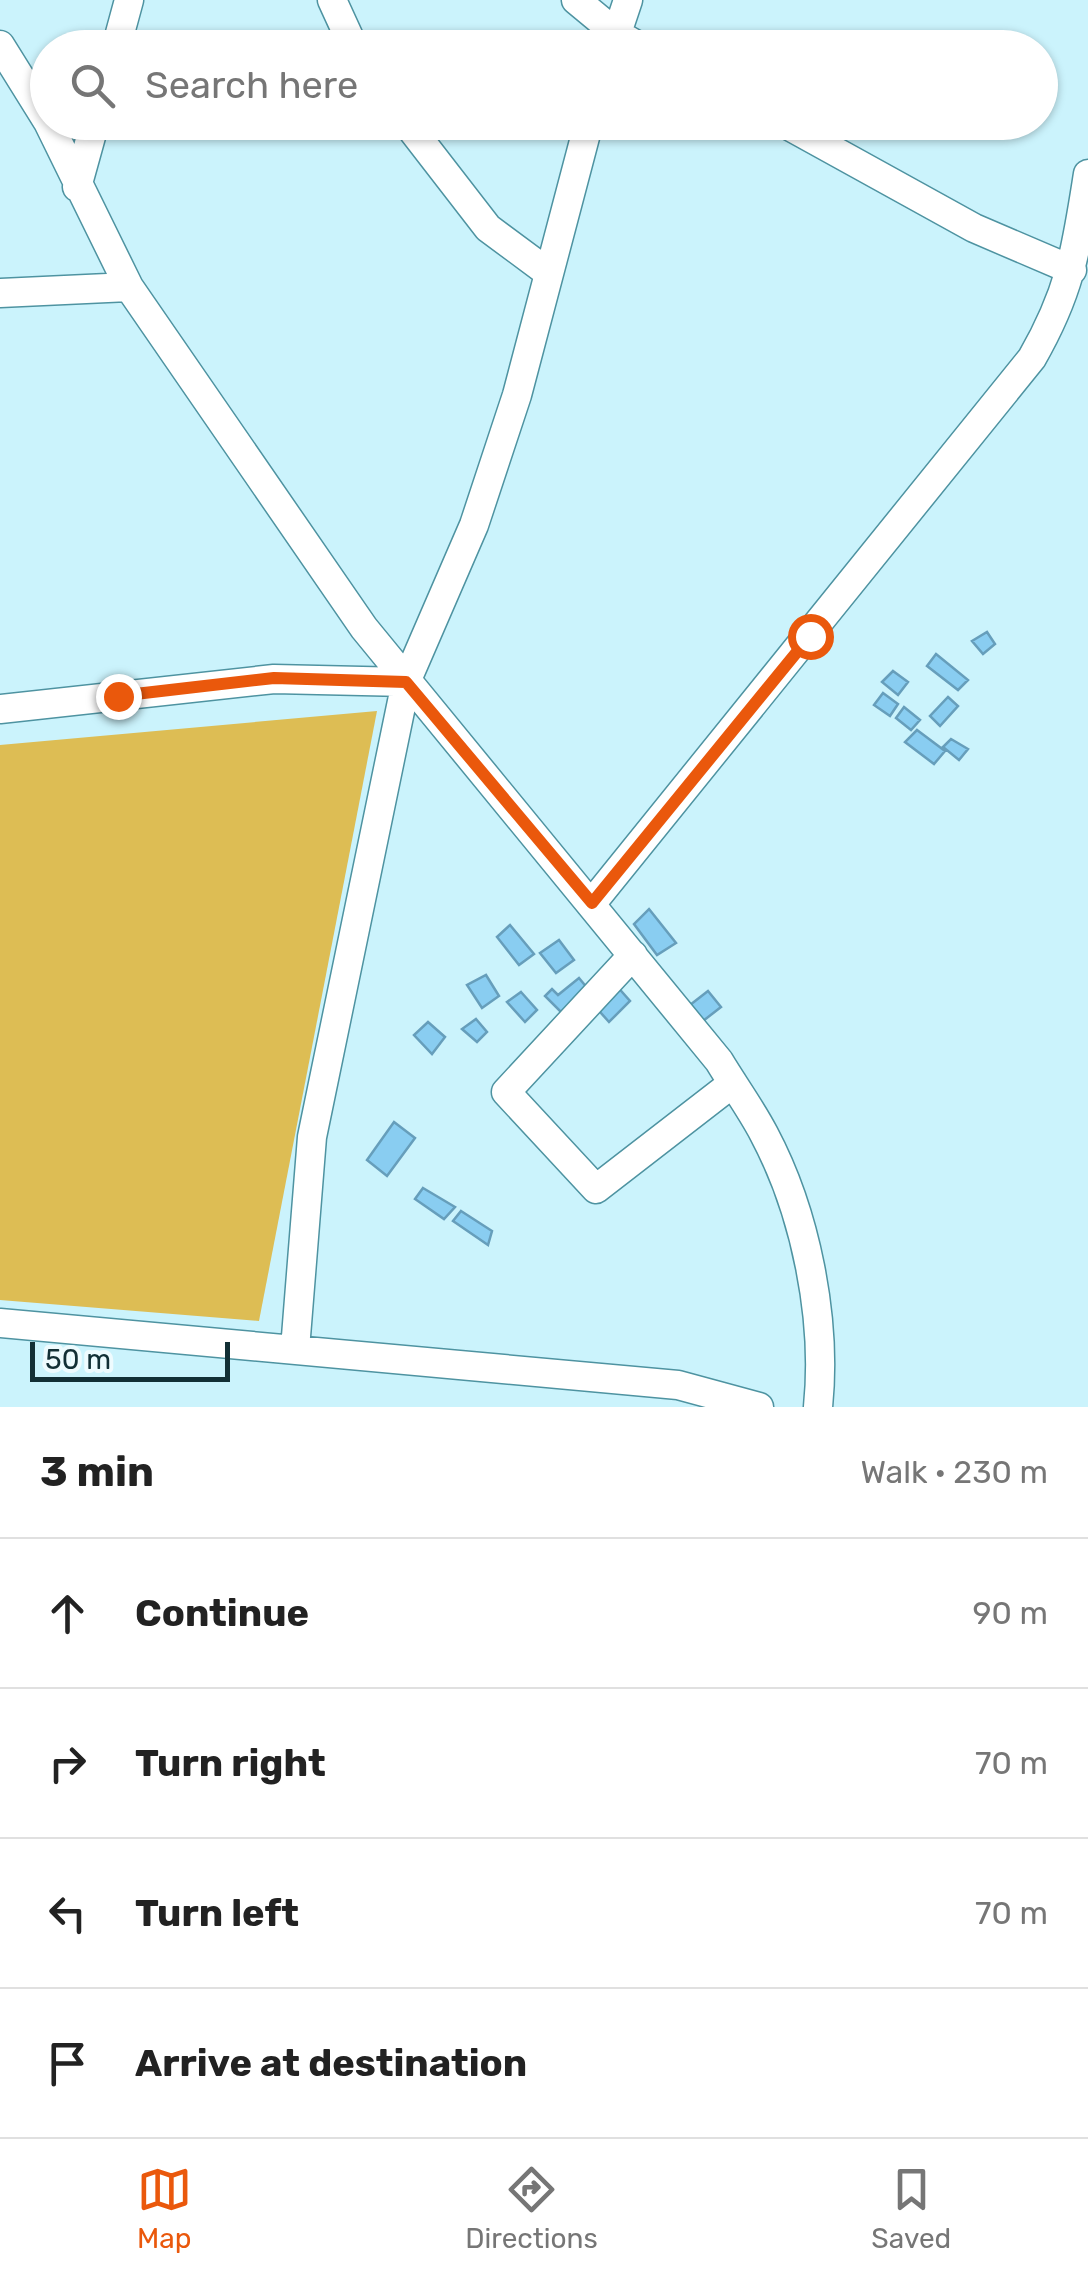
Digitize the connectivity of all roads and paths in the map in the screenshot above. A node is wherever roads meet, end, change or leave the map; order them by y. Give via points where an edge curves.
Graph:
1 (129, 0) edge
2 (332, 0) edge
3 (576, 0) edge
4 (628, 0) edge
5 (121, 30) edge
6 (346, 30) edge
7 (609, 30) edge
8 (625, 30) edge
9 (0, 45) edge
10 (30, 93) edge
11 (56, 140) edge
12 (90, 140) edge
13 (420, 140) edge
14 (584, 140) edge
15 (815, 140) edge
16 (1088, 174) edge
17 (77, 187) junction
18 (1072, 270) junction
19 (546, 272) junction
20 (129, 287) junction
21 (0, 292) edge
22 (406, 682) junction
23 (0, 709) edge
24 (592, 903) junction
25 (633, 956) junction
26 (733, 1084) junction
27 (0, 1322) edge
28 (295, 1349) junction
29 (759, 1407) edge
30 (818, 1407) edge

1 - 5 street
2 - 6 street
3 - 7 street
4 - 8 street
9 - 10 street
11 - 17 street
12 - 17 street
13 - 19 street via 488,228
14 - 19 street
15 - 18 street via 974,228
16 - 18 street
17 - 20 street
18 - 24 street via 1054,318 1003,399
19 - 22 street via 517,395 474,525
20 - 21 street
20 - 22 street
22 - 23 street via 274,678
22 - 24 street
22 - 28 street via 312,1137
24 - 25 street
25 - 26 street
25 - 26 street via 506,1092 596,1189
26 - 30 street via 765,1136 794,1208 822,1373
27 - 28 street
28 - 29 street via 678,1385

